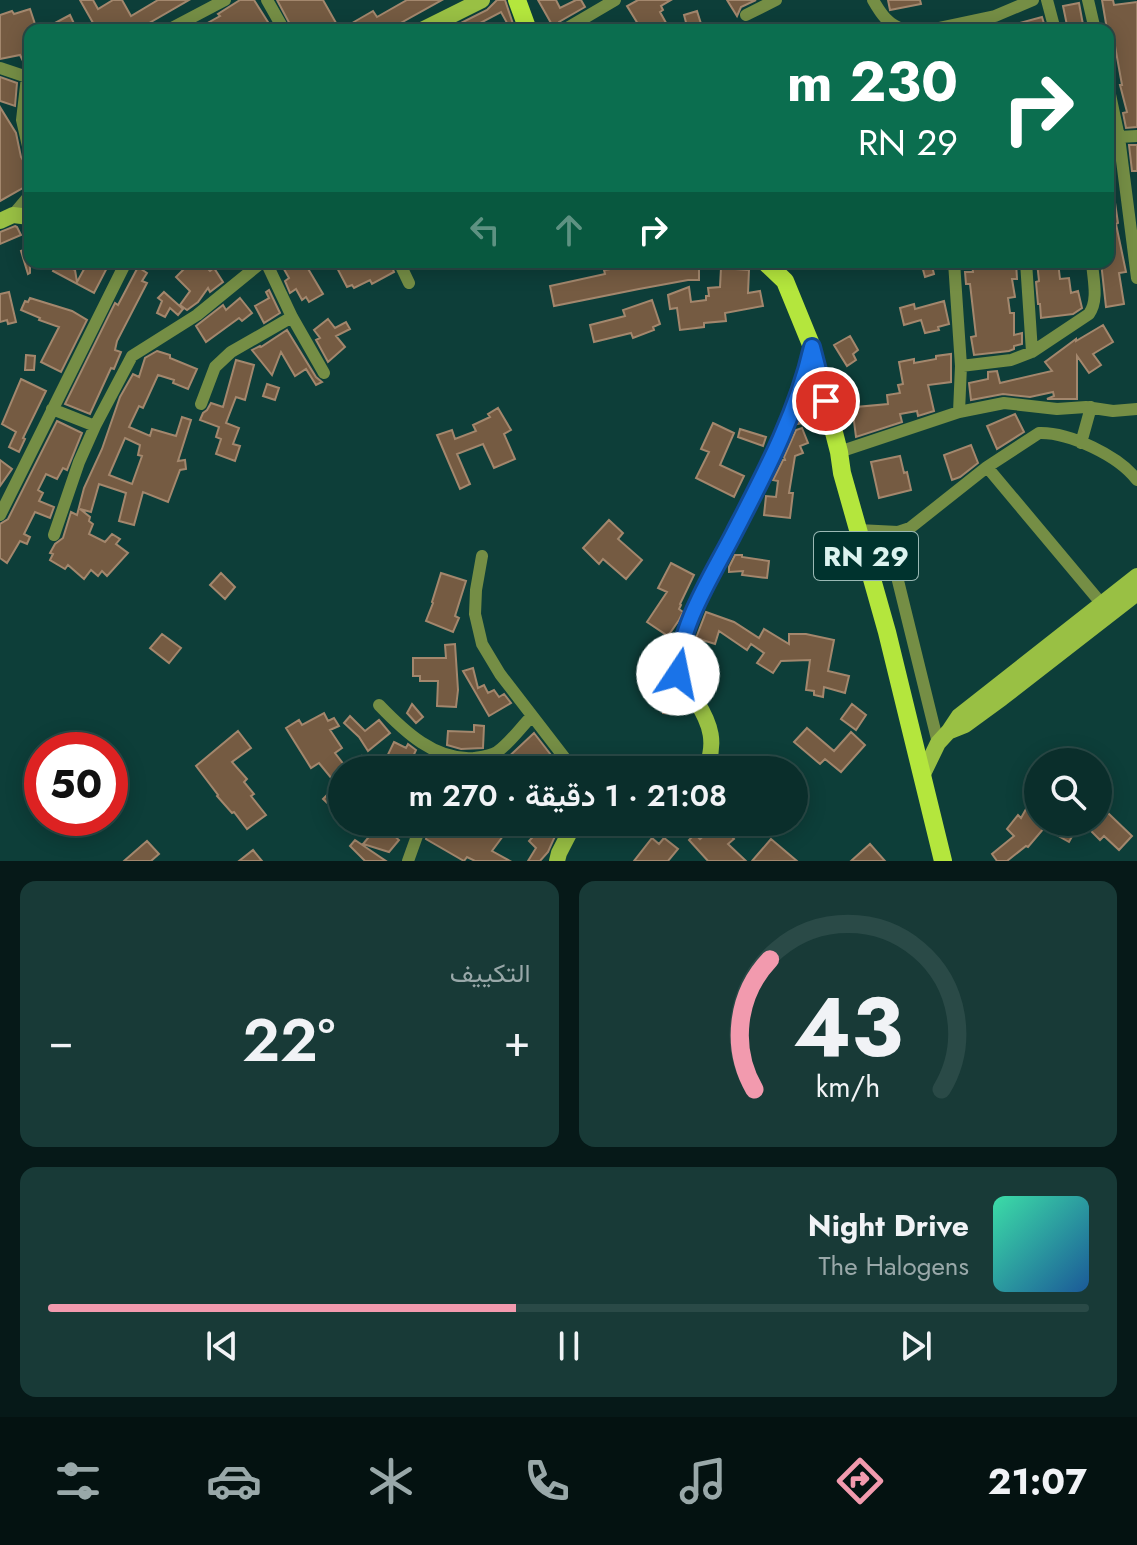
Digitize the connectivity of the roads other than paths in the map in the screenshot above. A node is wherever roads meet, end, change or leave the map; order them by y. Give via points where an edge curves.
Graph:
1 (225, 0) edge
2 (267, 0) edge
3 (482, 0) edge
4 (517, 0) edge
5 (615, 0) edge
6 (776, 0) edge
7 (873, 0) edge
8 (1033, 0) edge
9 (1047, 0) edge
10 (1088, 0) edge
11 (746, 15) dead end
12 (882, 23) edge
13 (179, 24) edge
14 (281, 24) edge
15 (434, 24) edge
16 (526, 24) edge
17 (574, 24) edge
18 (984, 24) edge
19 (1053, 24) edge
20 (1094, 24) edge
21 (0, 68) edge
22 (24, 75) edge
23 (24, 105) edge
24 (1114, 113) edge
25 (24, 129) edge
26 (1137, 136) edge
27 (1119, 137) junction
28 (123, 268) edge
29 (256, 268) edge
30 (267, 268) edge
31 (402, 268) edge
32 (771, 268) edge
33 (954, 268) edge
34 (1026, 268) edge
35 (1092, 268) edge
36 (1137, 278) edge
37 (409, 283) dead end
38 (292, 317) junction
39 (812, 347) junction
40 (1032, 352) junction
41 (961, 366) junction
42 (324, 373) dead end
43 (201, 404) dead end
44 (1091, 407) junction
45 (52, 409) junction
46 (1137, 409) edge
47 (959, 412) junction
48 (95, 426) junction
49 (1081, 443) junction
50 (839, 452) junction
51 (987, 467) junction
52 (1137, 480) edge
53 (0, 515) edge
54 (858, 530) junction
55 (886, 532) junction
56 (54, 535) dead end
57 (482, 556) dead end
58 (1137, 576) edge
59 (1137, 593) edge
60 (1101, 603) junction
61 (379, 705) dead end
62 (532, 716) junction
63 (943, 737) junction
64 (446, 755) joint
65 (563, 756) edge
66 (710, 756) edge
67 (922, 776) junction
68 (417, 836) edge
69 (568, 836) edge
70 (408, 861) edge
71 (557, 861) edge
72 (943, 861) edge

1 - 13 street
2 - 14 street
3 - 15 main road
4 - 16 main road
5 - 17 street
6 - 11 street
7 - 12 street
8 - 18 street
9 - 19 street
10 - 20 street
21 - 22 street
23 - 25 street
24 - 27 street
26 - 27 street
27 - 36 street
28 - 45 street
29 - 48 street via 197,315 132,356
30 - 38 street
31 - 37 street
32 - 39 main road, RN 29 / RN 29 via 785,281
33 - 41 street
34 - 40 street
35 - 40 street via 1093,309
38 - 42 street
38 - 43 street via 215,367
39 - 50 main road, RN 29 / RN 29
39 - 66 main road via 781,441 708,582 678,662 682,684 708,723
40 - 41 street
41 - 47 street
44 - 46 street
44 - 47 street via 1004,403
44 - 49 street
45 - 48 street
45 - 53 street
47 - 50 street
48 - 56 street
49 - 51 street via 1039,433
49 - 52 street via 1113,458
50 - 54 main road, RN 29 / RN 29
51 - 55 street via 910,528
51 - 60 street
54 - 55 street
54 - 67 main road, RN 29 / RN 29
55 - 63 street
57 - 62 street via 475,614 482,644
58 - 60 main road
59 - 63 main road
60 - 63 main road via 959,716
61 - 64 street via 404,731
62 - 64 street via 491,755
62 - 65 street
63 - 67 main road
67 - 72 main road, RN 29 / RN 29
68 - 70 street
69 - 71 main road

